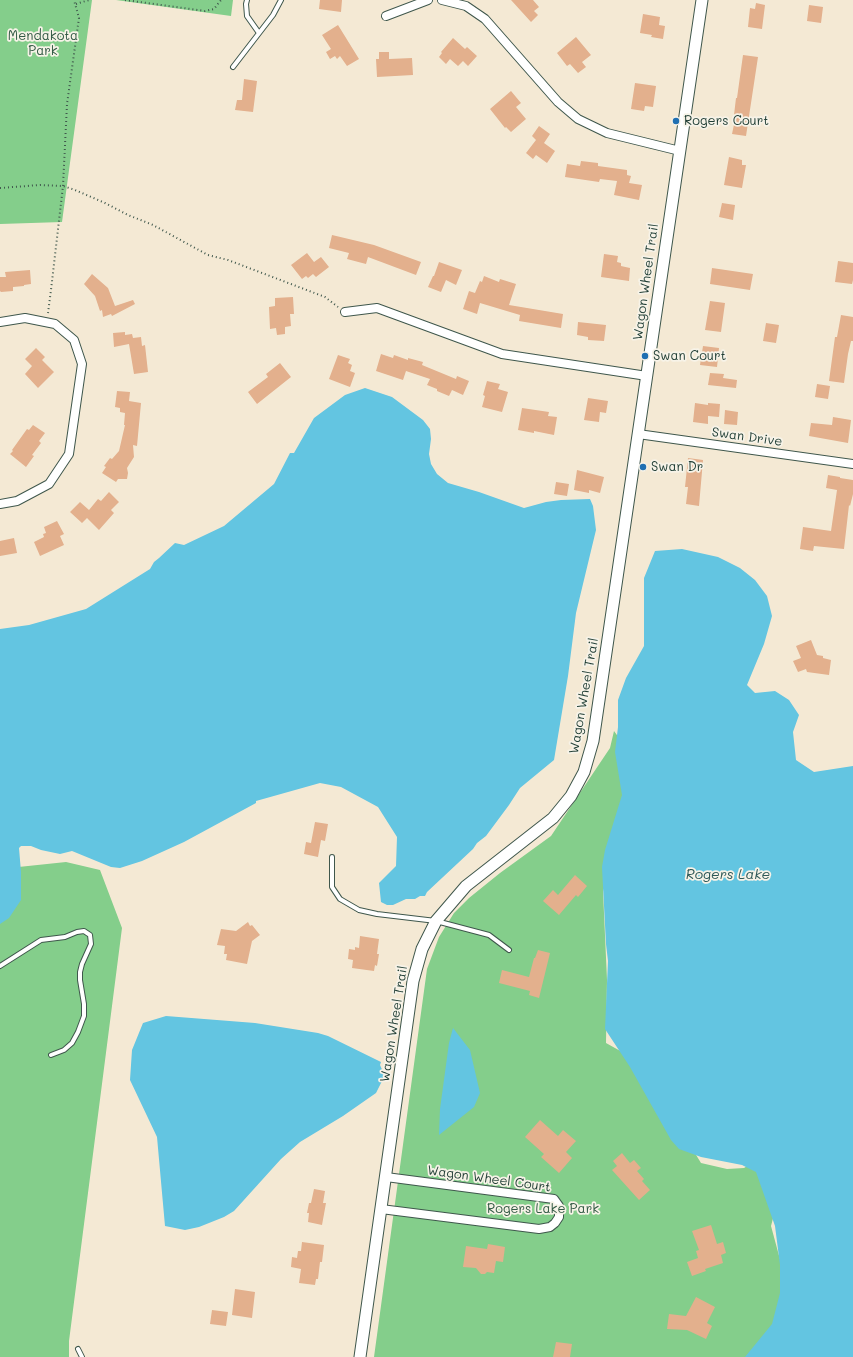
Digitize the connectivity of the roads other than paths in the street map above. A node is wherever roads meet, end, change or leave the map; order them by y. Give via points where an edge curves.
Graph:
1 (247, 0) edge
2 (281, 0) edge
3 (428, 0) edge
4 (442, 0) edge
5 (702, 0) edge
6 (386, 16) dead end
7 (259, 33) junction
8 (233, 67) dead end
9 (680, 151) junction
10 (345, 312) road end
11 (0, 322) edge
12 (647, 376) junction
13 (638, 434) junction
14 (853, 464) edge
15 (0, 504) edge
16 (332, 857) dead end
17 (436, 921) junction
18 (509, 950) dead end
19 (0, 966) edge
20 (51, 1055) dead end
21 (386, 1176) junction
22 (381, 1209) junction
23 (78, 1349) dead end
24 (82, 1357) edge
25 (360, 1357) edge

1 - 7 lane via 247,16
2 - 7 lane
3 - 6 street
4 - 9 street via 466,6 485,19 558,102 578,119 607,133
5 - 9 street, Wagon Wheel Trail
7 - 8 lane
9 - 12 street, Wagon Wheel Trail
10 - 12 street via 377,308 502,354
11 - 15 street via 25,318 55,324 74,340 82,364 68,454 49,484 16,501
12 - 13 street, Wagon Wheel Trail
13 - 14 street, Swan Drive
13 - 17 street, Wagon Wheel Trail via 593,741 584,772 571,796 553,818 466,886
16 - 17 lane via 332,886 340,899 359,910
17 - 18 lane via 489,935
17 - 21 street, Wagon Wheel Trail via 422,949 413,981
19 - 20 lane via 41,940 84,931 90,935 91,944 80,972 84,1016 72,1043 64,1050
21 - 22 street, Wagon Wheel Trail
21 - 22 street, Wagon Wheel Court via 554,1199 559,1206 559,1217 550,1227 538,1229
22 - 25 street, Wagon Wheel Trail
23 - 24 lane

